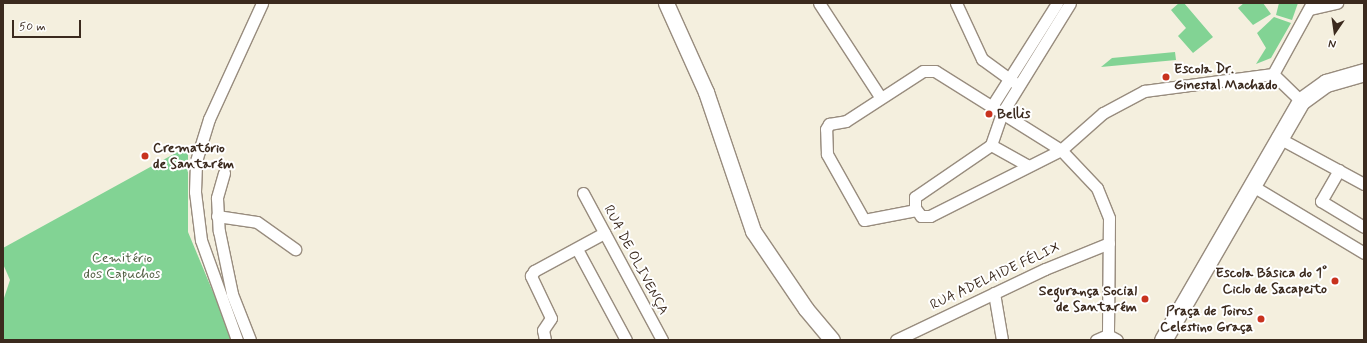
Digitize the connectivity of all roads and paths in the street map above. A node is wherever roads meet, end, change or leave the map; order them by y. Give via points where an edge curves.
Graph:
1 (262, 3) edge
2 (666, 3) edge
3 (819, 3) edge
4 (956, 3) edge
5 (1057, 3) edge
6 (1070, 3) edge
7 (1337, 3) edge
8 (1311, 6) edge
9 (1364, 72) edge
10 (1273, 74) junction
11 (1009, 79) junction
12 (1018, 85) junction
13 (881, 98) junction
14 (1301, 101) junction
15 (992, 106) junction
16 (1002, 113) junction
17 (1278, 137) junction
18 (991, 145) junction
19 (1060, 150) junction
20 (1027, 165) junction
21 (1338, 170) junction
22 (224, 173) dead end
23 (1364, 184) edge
24 (1251, 185) junction
25 (583, 193) dead end
26 (916, 210) junction
27 (217, 216) junction
28 (1364, 227) edge
29 (604, 233) junction
30 (1109, 243) junction
31 (295, 249) dead end
32 (577, 249) junction
33 (1364, 253) edge
34 (994, 293) junction
35 (249, 336) edge
36 (1113, 338) edge
37 (237, 340) edge
38 (545, 340) edge
39 (626, 340) edge
40 (662, 340) edge
41 (832, 340) edge
42 (896, 340) edge
43 (1002, 340) edge
44 (1096, 340) edge
45 (1163, 340) edge

1 - 37 street via 209,119 196,161 195,192 201,240
2 - 41 street via 706,92 753,231 806,309
3 - 13 street
4 - 11 street via 982,59
5 - 11 street
6 - 12 street
7 - 8 street
8 - 10 street
9 - 14 main road via 1326,83
10 - 14 street
10 - 19 street via 1144,90 1103,114
11 - 12 street
11 - 15 street
12 - 16 street
13 - 15 street via 923,71 935,71
13 - 26 street via 846,121 829,124 827,154 864,220
14 - 17 main road
15 - 16 street
16 - 18 street
16 - 19 street
17 - 21 street
17 - 24 main road
18 - 20 street
18 - 26 street via 915,197
19 - 20 street
19 - 30 street via 1082,169 1103,199 1109,218
20 - 26 street via 930,216 921,216
21 - 23 street
21 - 28 street via 1321,201
22 - 27 street
24 - 33 street
24 - 45 main road
25 - 29 street, RUA DE OLIVENÇA
27 - 31 street via 257,222
27 - 35 street via 232,294
29 - 32 street
29 - 40 street, RUA DE OLIVENÇA
30 - 34 street, RUA ADELAIDE FÉLIX
30 - 36 street
32 - 38 street via 540,266 532,276 551,318 543,330
32 - 39 street
34 - 42 street, RUA ADELAIDE FÉLIX
34 - 43 street
36 - 44 street

